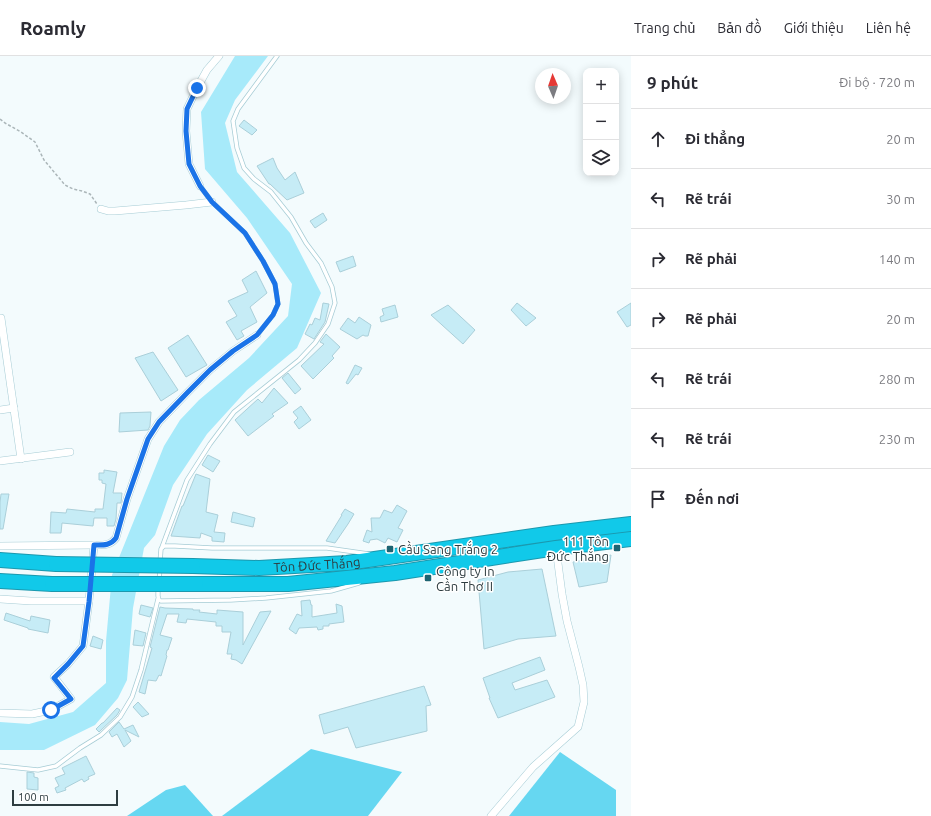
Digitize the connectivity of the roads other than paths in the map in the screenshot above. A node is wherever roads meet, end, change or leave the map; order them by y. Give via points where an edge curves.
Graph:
1 (220, 56) edge
2 (277, 56) edge
3 (200, 186) joint
4 (212, 202) junction
5 (101, 209) road end
6 (0, 318) edge
7 (257, 335) joint
8 (4, 366) edge
9 (14, 408) junction
10 (0, 410) edge
11 (70, 452) dead end
12 (21, 459) junction
13 (0, 461) edge
14 (631, 524) edge
15 (554, 533) junction
16 (631, 539) edge
17 (94, 545) junction
18 (0, 546) edge
19 (162, 547) junction
20 (556, 548) junction
21 (394, 557) junction
22 (0, 560) edge
23 (395, 573) junction
24 (0, 581) edge
25 (0, 599) edge
26 (158, 599) junction
27 (89, 602) junction
28 (0, 713) edge
29 (0, 766) edge
30 (491, 816) edge

1 - 3 street via 207,70 187,109 189,164
2 - 19 lane via 238,109 233,121 237,148 244,168 271,192 291,217 320,263 332,287 335,303 328,324 315,344 234,412 210,444 186,480
3 - 4 lane
4 - 5 street via 108,211
4 - 7 lane via 245,233 275,284 278,304 273,315
6 - 8 street
7 - 17 street via 210,370 159,422 148,439 116,538 109,544
8 - 9 street
9 - 10 street
9 - 12 street
11 - 12 street
12 - 13 street
14 - 15 highway, Tôn Đức Thắng
15 - 20 highway
15 - 21 highway, Tôn Đức Thắng
16 - 20 highway, Tôn Đức Thắng
17 - 18 street
17 - 27 street
19 - 21 lane via 326,548
19 - 26 lane
20 - 23 highway, Tôn Đức Thắng
20 - 30 street via 565,614 583,685 584,702 578,727 533,767
21 - 22 highway, Tôn Đức Thắng, bridge via 347,564 266,568 56,564
23 - 24 highway, Tôn Đức Thắng, bridge via 288,584 52,584
23 - 26 lane via 331,591 232,600 167,602
25 - 27 street
26 - 29 lane via 132,697 120,717 101,735 56,766 38,770
27 - 28 street via 83,646 54,678 71,699 51,710 32,714

